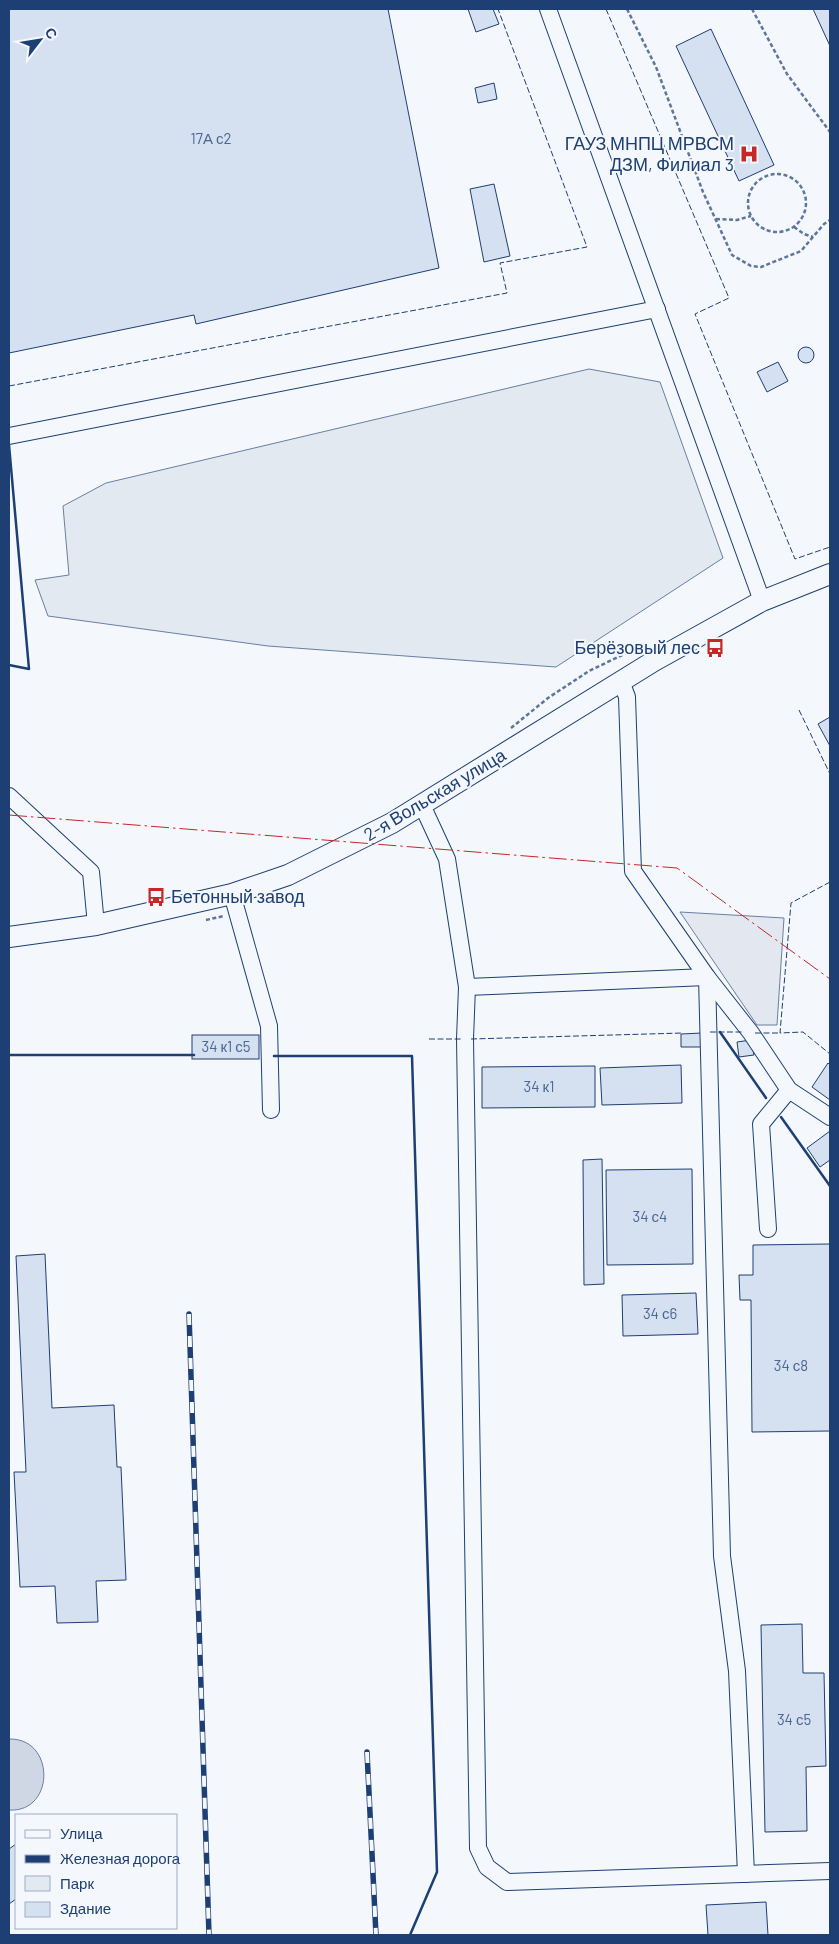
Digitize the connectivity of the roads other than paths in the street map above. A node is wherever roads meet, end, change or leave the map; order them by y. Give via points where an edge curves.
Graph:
1 (548, 9) edge
2 (657, 309) junction
3 (9, 436) edge
4 (830, 574) edge
5 (762, 601) junction
6 (621, 681) junction
7 (9, 796) edge
8 (422, 805) junction
9 (232, 894) junction
10 (96, 925) junction
11 (9, 937) edge
12 (707, 978) junction
13 (466, 987) junction
14 (789, 1090) junction
15 (271, 1110) dead end
16 (830, 1117) edge
17 (768, 1229) dead end
18 (830, 1871) edge
19 (746, 1874) junction

1 - 2 street
2 - 3 street
2 - 5 street
4 - 5 main road, 2-я Вольская улица
5 - 6 main road, 2-я Вольская улица
6 - 8 main road, 2-я Вольская улица
6 - 12 street via 627,698 633,871
7 - 10 street via 91,872
8 - 9 main road, 2-я Вольская улица via 322,860
8 - 13 street via 447,859
9 - 10 main road, 2-я Вольская улица
9 - 15 street via 269,1026
10 - 11 main road, 2-я Вольская улица
12 - 13 street
12 - 14 street via 751,1032
12 - 19 street via 722,1556 737,1671
13 - 19 street via 478,1848 487,1867 507,1882
14 - 16 street
14 - 17 street via 761,1124
18 - 19 street

